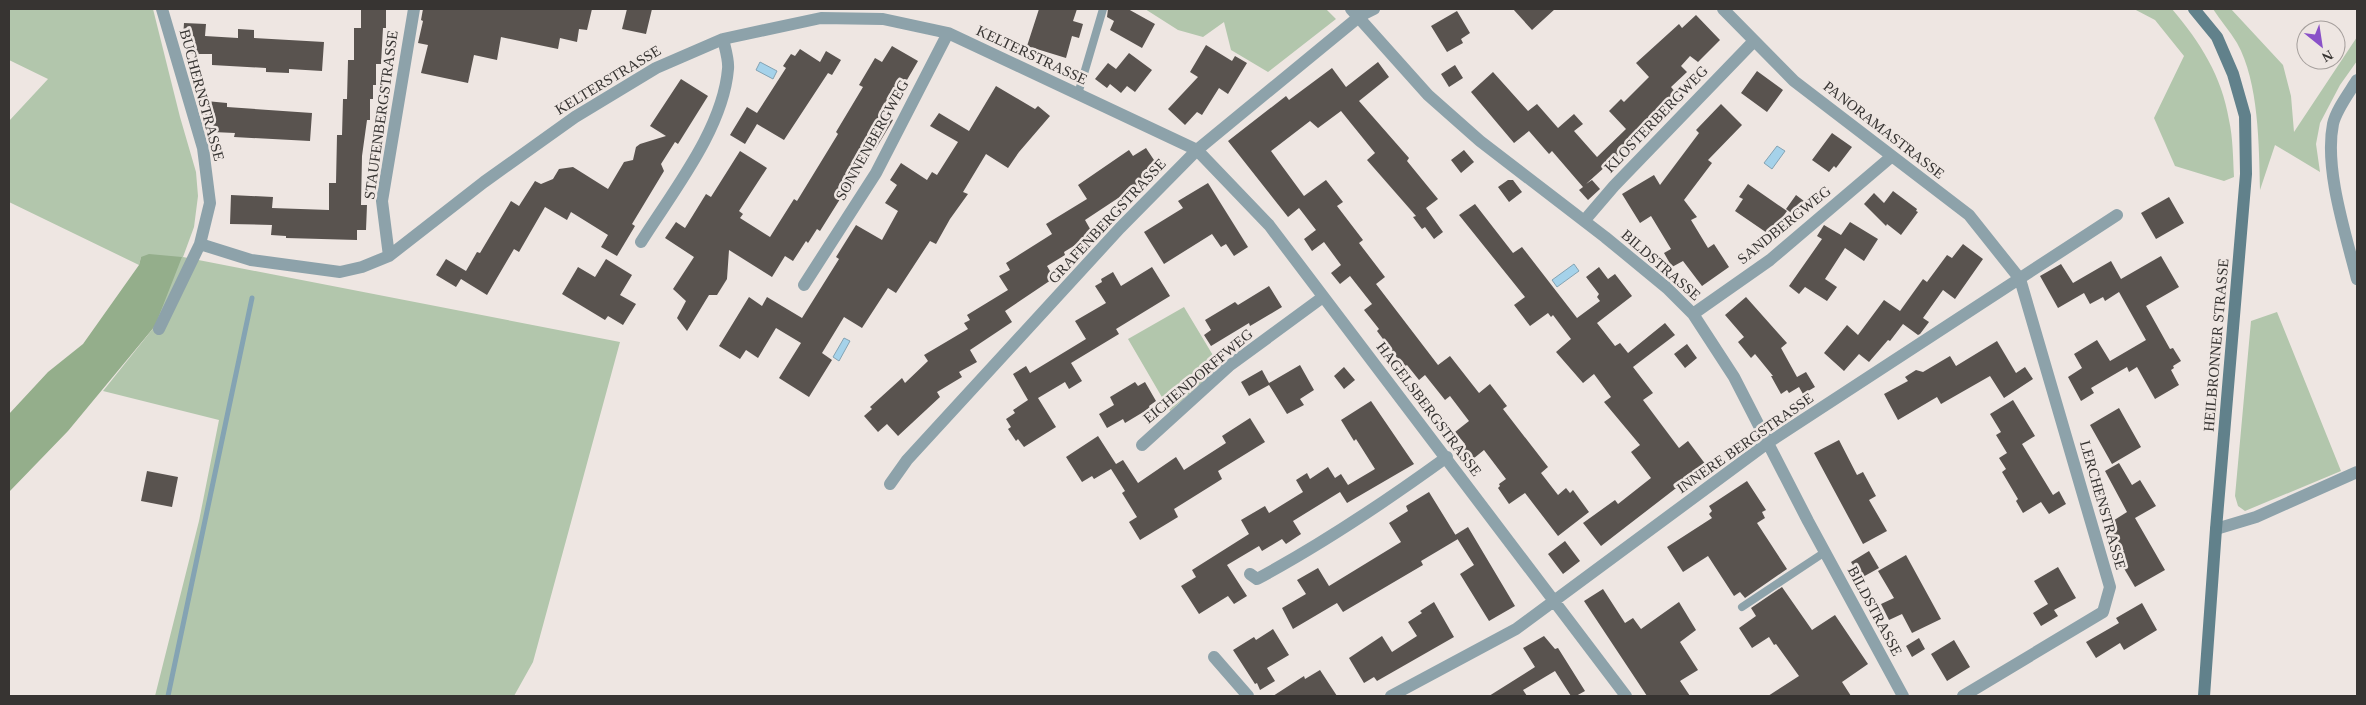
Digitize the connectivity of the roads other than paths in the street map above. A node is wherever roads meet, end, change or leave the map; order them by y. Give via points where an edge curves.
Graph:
1 (162, 9) edge
2 (414, 9) edge
3 (1103, 9) edge
4 (1374, 9) edge
5 (1723, 9) edge
6 (2194, 9) edge
7 (1356, 13) edge
8 (948, 33) junction
9 (723, 39) junction
10 (1754, 41) junction
11 (2357, 80) edge
12 (1078, 94) junction
13 (1197, 150) junction
14 (1891, 157) junction
15 (2117, 215) dead end
16 (1584, 221) junction
17 (641, 242) dead end
18 (200, 244) junction
19 (389, 256) junction
20 (2020, 279) junction
21 (2357, 279) edge
22 (804, 285) dead end
23 (1323, 296) junction
24 (1693, 314) junction
25 (159, 329) dead end
26 (1769, 442) junction
27 (1142, 445) dead end
28 (1447, 457) junction
29 (2357, 472) edge
30 (890, 484) dead end
31 (2216, 529) junction
32 (1825, 552) junction
33 (1250, 574) dead end
34 (1554, 602) junction
35 (1742, 607) dead end
36 (1214, 657) dead end
37 (1248, 696) edge
38 (1391, 696) edge
39 (1626, 696) edge
40 (1903, 696) edge
41 (1963, 696) edge
42 (2204, 696) edge

1 - 18 street, BUCHERNSTRASSE via 204,154 210,203
2 - 19 street, STAUFENBERGSTRASSE via 382,201
3 - 12 lane
4 - 7 street, GRAFENBERGSTRASSE
5 - 10 street, PANORAMASTRASSE
6 - 31 main road, HEILBRONNER STRASSE via 2216,37 2245,116 2246,174
7 - 13 street, GRAFENBERGSTRASSE
7 - 16 street, BILDSTRASSE via 1428,95 1480,141
8 - 9 street, KELTERSTRASSE via 883,19 820,18
8 - 12 street, KELTERSTRASSE
8 - 22 street, SONNENBERGWEG via 876,173
9 - 17 street via 728,67 723,100 708,136
9 - 19 street, KELTERSTRASSE via 656,68 575,117
10 - 14 street, PANORAMASTRASSE via 1794,81
10 - 16 street, KLOSTERBERGWEG
11 - 21 street via 2333,122 2330,148 2333,176
12 - 13 street, KELTERSTRASSE
13 - 23 street, HAGELSBERGSTRASSE via 1269,225
13 - 30 street, GRAFENBERGSTRASSE via 1120,228 907,460
14 - 20 street, PANORAMASTRASSE via 1969,215
14 - 24 street, SANDBERGWEG via 1770,260
15 - 20 street, INNERE BERGSTRASSE
16 - 24 street, BILDSTRASSE via 1667,288
18 - 19 street, KELTERSTRASSE via 251,260 340,272
18 - 25 street, BUCHERNSTRASSE
20 - 26 street, INNERE BERGSTRASSE
20 - 41 street, LERCHENSTRASSE via 2110,587 2102,612
23 - 27 street, EICHENDORFFWEG via 1229,366
23 - 28 street, HAGELSBERGSTRASSE
24 - 26 street, BILDSTRASSE via 1734,377
26 - 32 street, BILDSTRASSE
26 - 34 street, INNERE BERGSTRASSE
28 - 33 street via 1316,548 1257,579
28 - 34 street, HAGELSBERGSTRASSE
29 - 31 street via 2256,517
31 - 42 main road, HEILBRONNER STRASSE
32 - 35 lane
32 - 40 street, BILDSTRASSE
34 - 38 street, INNERE BERGSTRASSE via 1516,629
34 - 39 street, HAGELSBERGSTRASSE
36 - 37 street

